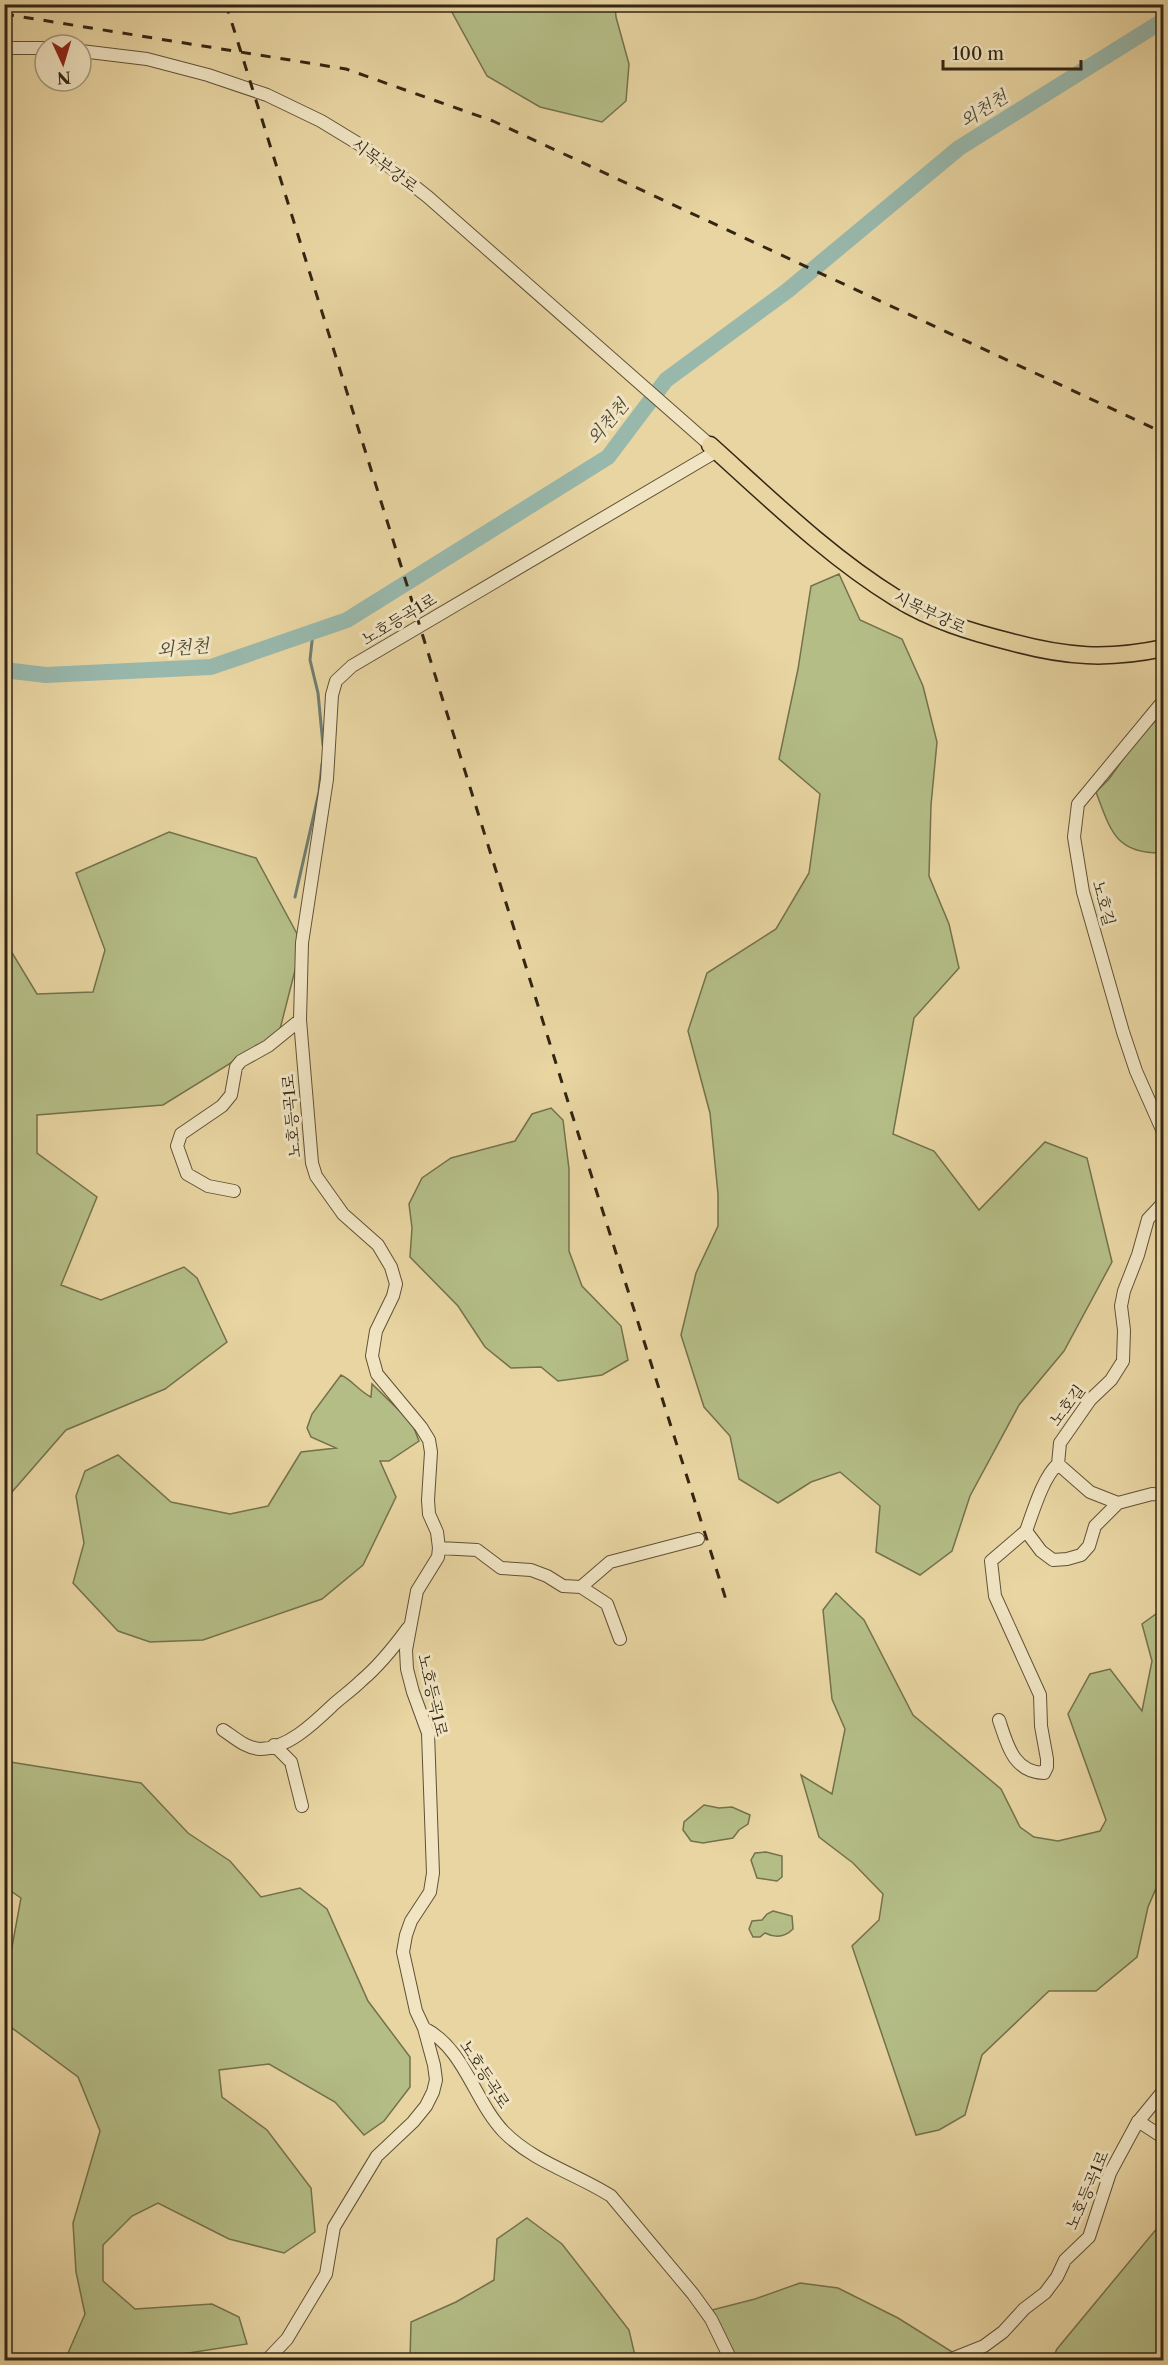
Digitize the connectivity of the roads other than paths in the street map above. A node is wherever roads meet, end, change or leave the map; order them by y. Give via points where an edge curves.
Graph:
1 (4, 48) edge
2 (33, 48) edge
3 (93, 52) edge
4 (713, 448) junction
5 (1164, 648) edge
6 (1164, 700) edge
7 (300, 1020) junction
8 (1164, 1134) edge
9 (234, 1191) dead end
10 (1164, 1202) edge
11 (1058, 1464) junction
12 (1164, 1495) edge
13 (1118, 1503) junction
14 (1026, 1531) junction
15 (698, 1539) dead end
16 (439, 1548) junction
17 (581, 1587) junction
18 (409, 1627) junction
19 (620, 1640) dead end
20 (999, 1720) dead end
21 (223, 1730) dead end
22 (274, 1745) junction
23 (302, 1806) dead end
24 (1164, 1995) edge
25 (1164, 2022) edge
26 (424, 2028) junction
27 (1164, 2090) edge
28 (1138, 2121) junction
29 (1164, 2138) edge
30 (267, 2361) edge
31 (731, 2361) edge
32 (949, 2361) edge

1 - 2 street
3 - 4 street, 시목부강로 via 147,59 208,75 321,121 367,149 428,197
4 - 5 main road, 시목부강로 via 827,549 897,599 943,622 1051,653 1125,655
4 - 7 street, 노호등곡1로 via 352,666 336,681 323,810 302,943
6 - 8 street, 노호길 via 1078,804 1074,837 1083,892 1122,1032
7 - 9 street via 268,1046 241,1061 236,1067 231,1095 222,1106 181,1134 177,1146 188,1174 208,1185
7 - 16 street, 노호등곡1로 via 309,1143 316,1176 343,1214 378,1245 396,1284 376,1331 372,1356 377,1374 429,1440 429,1514
10 - 11 street, 노호길 via 1148,1219 1124,1291 1123,1361 1060,1443
11 - 13 street via 1090,1492
11 - 14 street, 노호길 via 1044,1486
12 - 13 street via 1152,1494
13 - 14 street via 1095,1526 1089,1546 1081,1555 1053,1560
14 - 20 street via 991,1561 995,1596 1040,1695 1047,1759 1044,1773 1035,1772 1012,1757
15 - 17 street via 610,1562
16 - 17 street via 477,1550 501,1568 531,1570 563,1586
16 - 18 street, 노호등곡1로 via 438,1557 417,1591
17 - 19 street via 607,1604
18 - 22 street via 390,1653 313,1725
18 - 26 street, 노호등곡1로 via 407,1669 428,1733 434,1873 429,1892 411,1921 403,1952 416,2011
21 - 22 street via 247,1746 261,1749
22 - 23 street via 291,1762
24 - 25 street
26 - 30 street via 436,2080 426,2106 377,2156 334,2227 326,2274 287,2339
26 - 31 street, 노호등곡로 via 451,2049 492,2118 505,2132 545,2163 611,2196 693,2294 711,2319
27 - 28 street, 노호등곡1로
28 - 29 street
28 - 32 street, 노호등곡1로 via 1110,2173 1089,2236 1065,2260 1045,2293 984,2346

